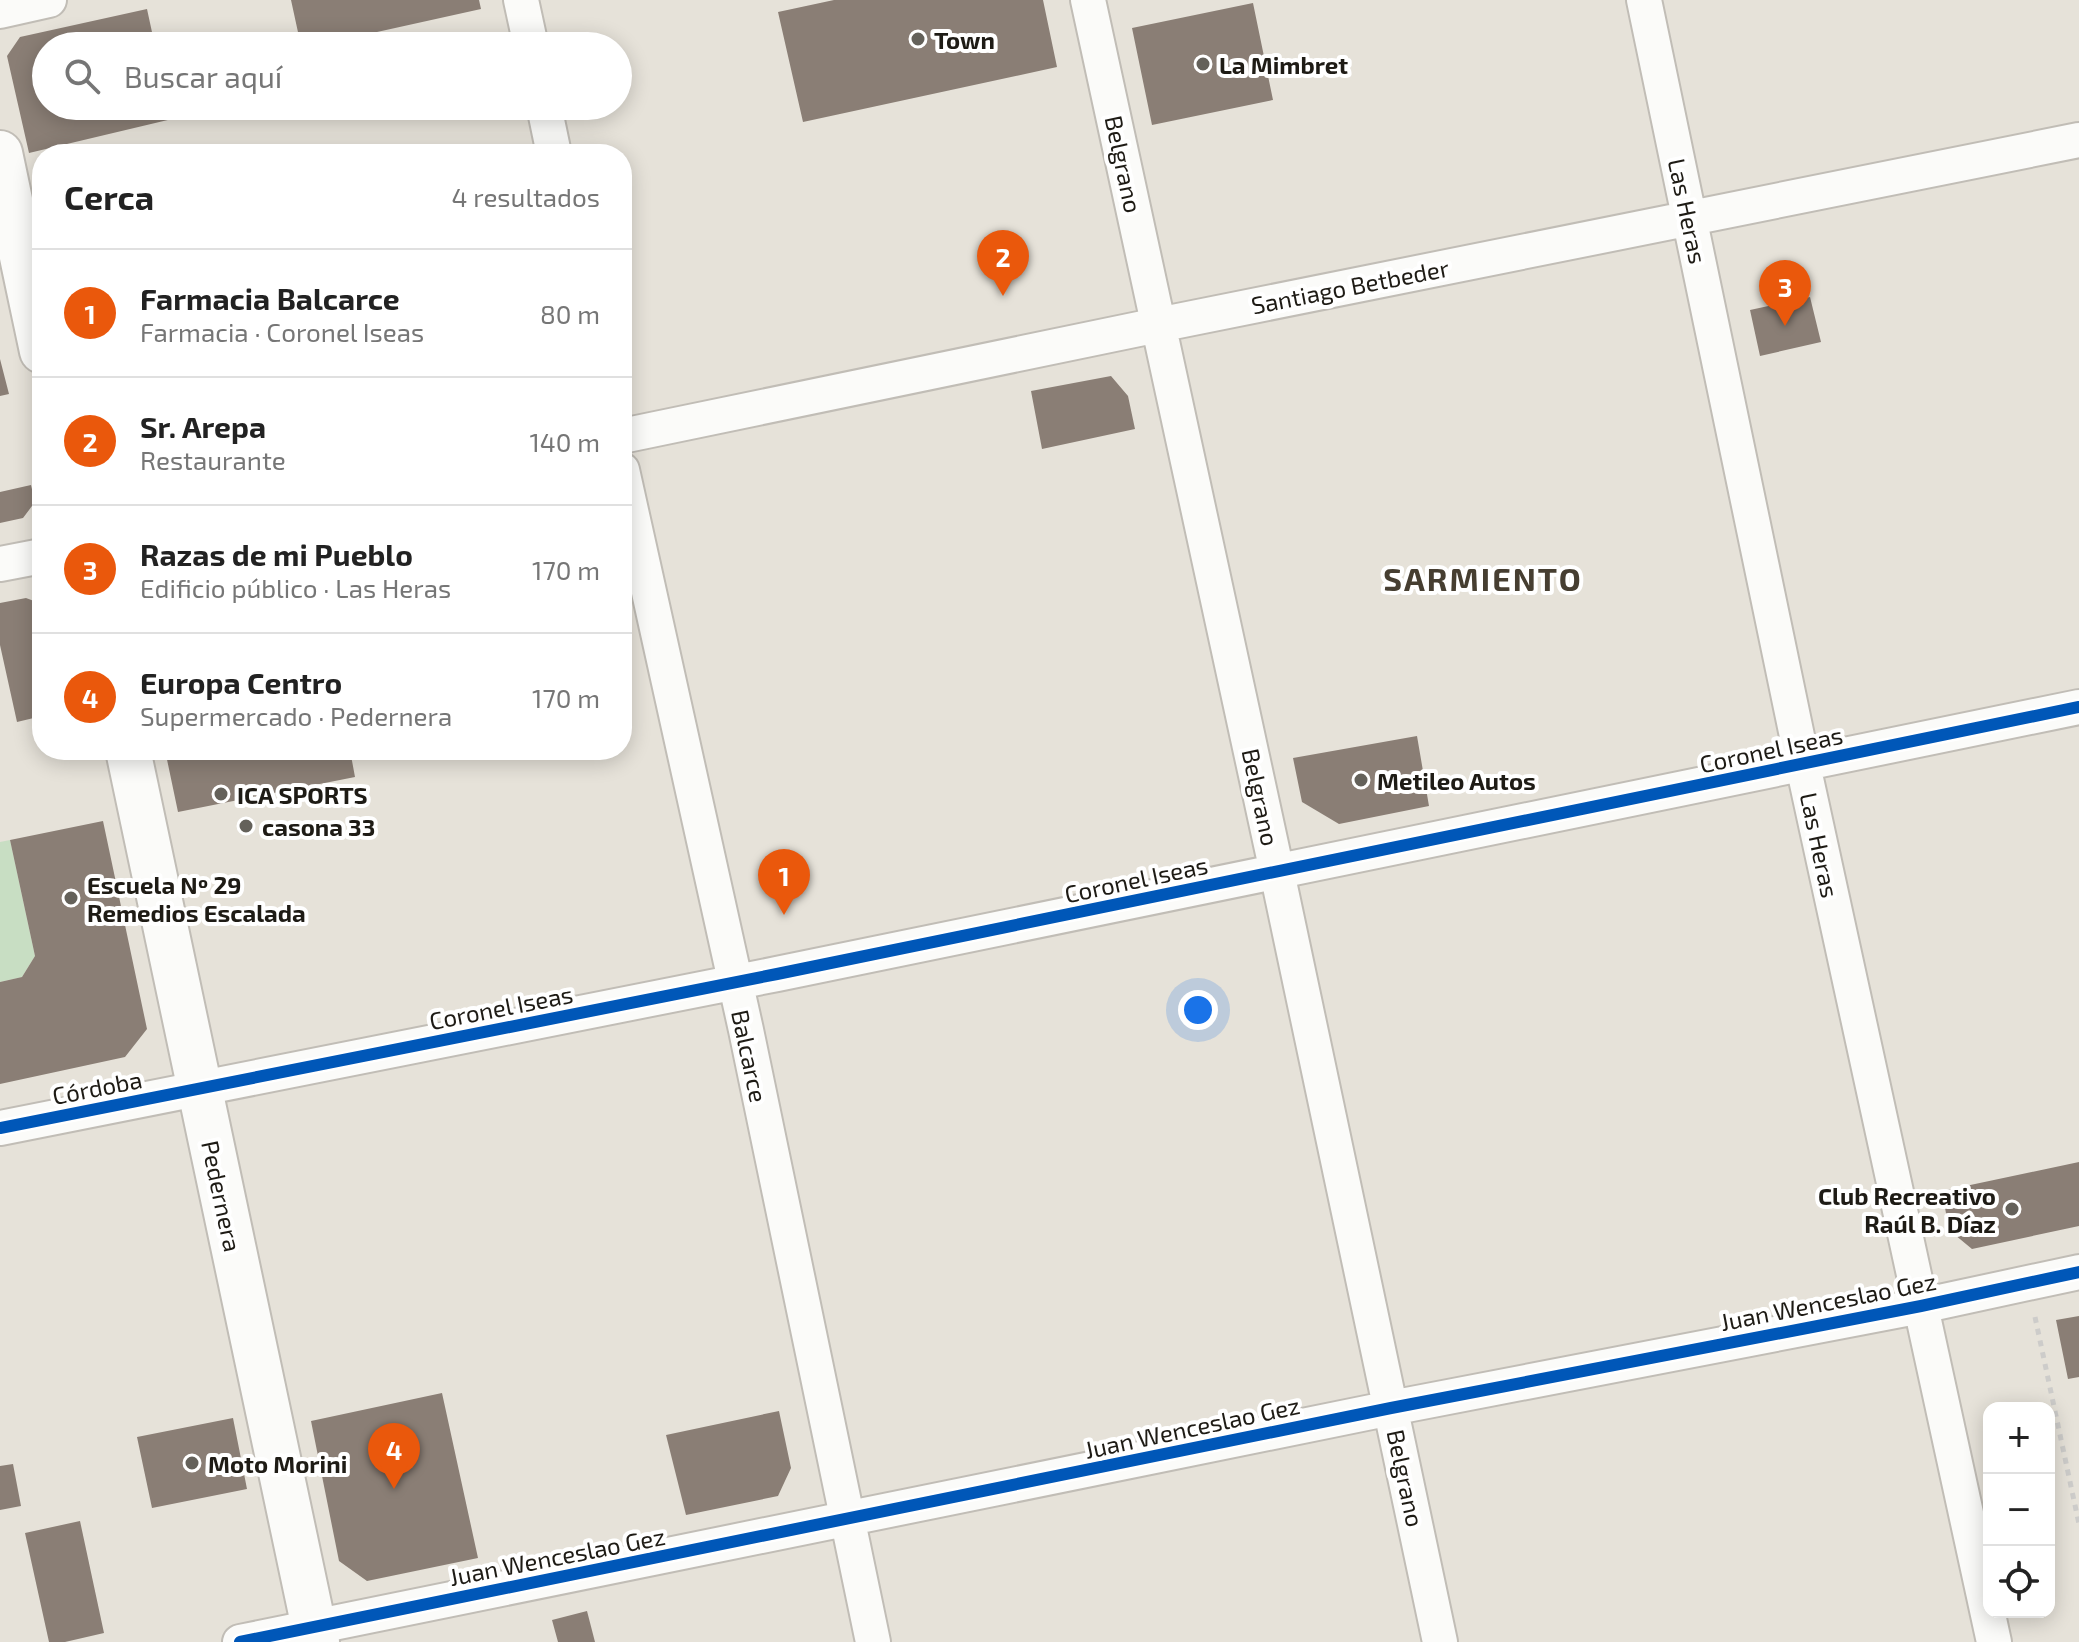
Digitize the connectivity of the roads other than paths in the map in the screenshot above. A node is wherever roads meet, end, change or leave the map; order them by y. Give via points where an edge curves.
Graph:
1 (49, 0) edge
2 (521, 0) edge
3 (1088, 0) edge
4 (1644, 0) edge
5 (0, 11) edge
6 (528, 32) edge
7 (547, 120) edge
8 (2079, 140) edge
9 (552, 144) edge
10 (0, 153) edge
11 (1689, 218) junction
12 (32, 304) edge
13 (1158, 325) junction
14 (632, 434) edge
15 (632, 516) edge
16 (32, 558) edge
17 (0, 564) edge
18 (2079, 707) edge
19 (130, 760) edge
20 (1803, 765) junction
21 (1277, 872) junction
22 (734, 982) junction
23 (202, 1090) junction
24 (0, 1128) edge
25 (2079, 1272) edge
26 (1921, 1306) junction
27 (1391, 1408) junction
28 (848, 1520) junction
29 (316, 1635) edge
30 (240, 1642) edge
31 (873, 1642) edge
32 (1440, 1642) edge
33 (1994, 1642) edge

1 - 5 street
2 - 6 street
3 - 13 street, Belgrano
4 - 11 street, Las Heras
7 - 9 street
8 - 11 street, Santiago Betbeder
10 - 12 street
11 - 13 street, Santiago Betbeder
11 - 20 street, Las Heras
13 - 14 street, Santiago Betbeder
13 - 21 street, Belgrano
15 - 22 street, Balcarce
16 - 17 street
18 - 20 street, Coronel Iseas
19 - 23 street, Pedernera
20 - 21 street, Coronel Iseas
20 - 26 street, Las Heras
21 - 22 street, Coronel Iseas
21 - 27 street, Belgrano
22 - 23 street, Coronel Iseas
22 - 28 street, Balcarce
23 - 24 street, Córdoba
23 - 29 street, Pedernera
25 - 26 street, Juan Wenceslao Gez
26 - 27 street, Juan Wenceslao Gez
26 - 33 street, Las Heras
27 - 28 street, Juan Wenceslao Gez
27 - 32 street, Belgrano
28 - 29 street, Juan Wenceslao Gez
28 - 31 street, Balcarce
29 - 30 street, Juan Wenceslao Gez

